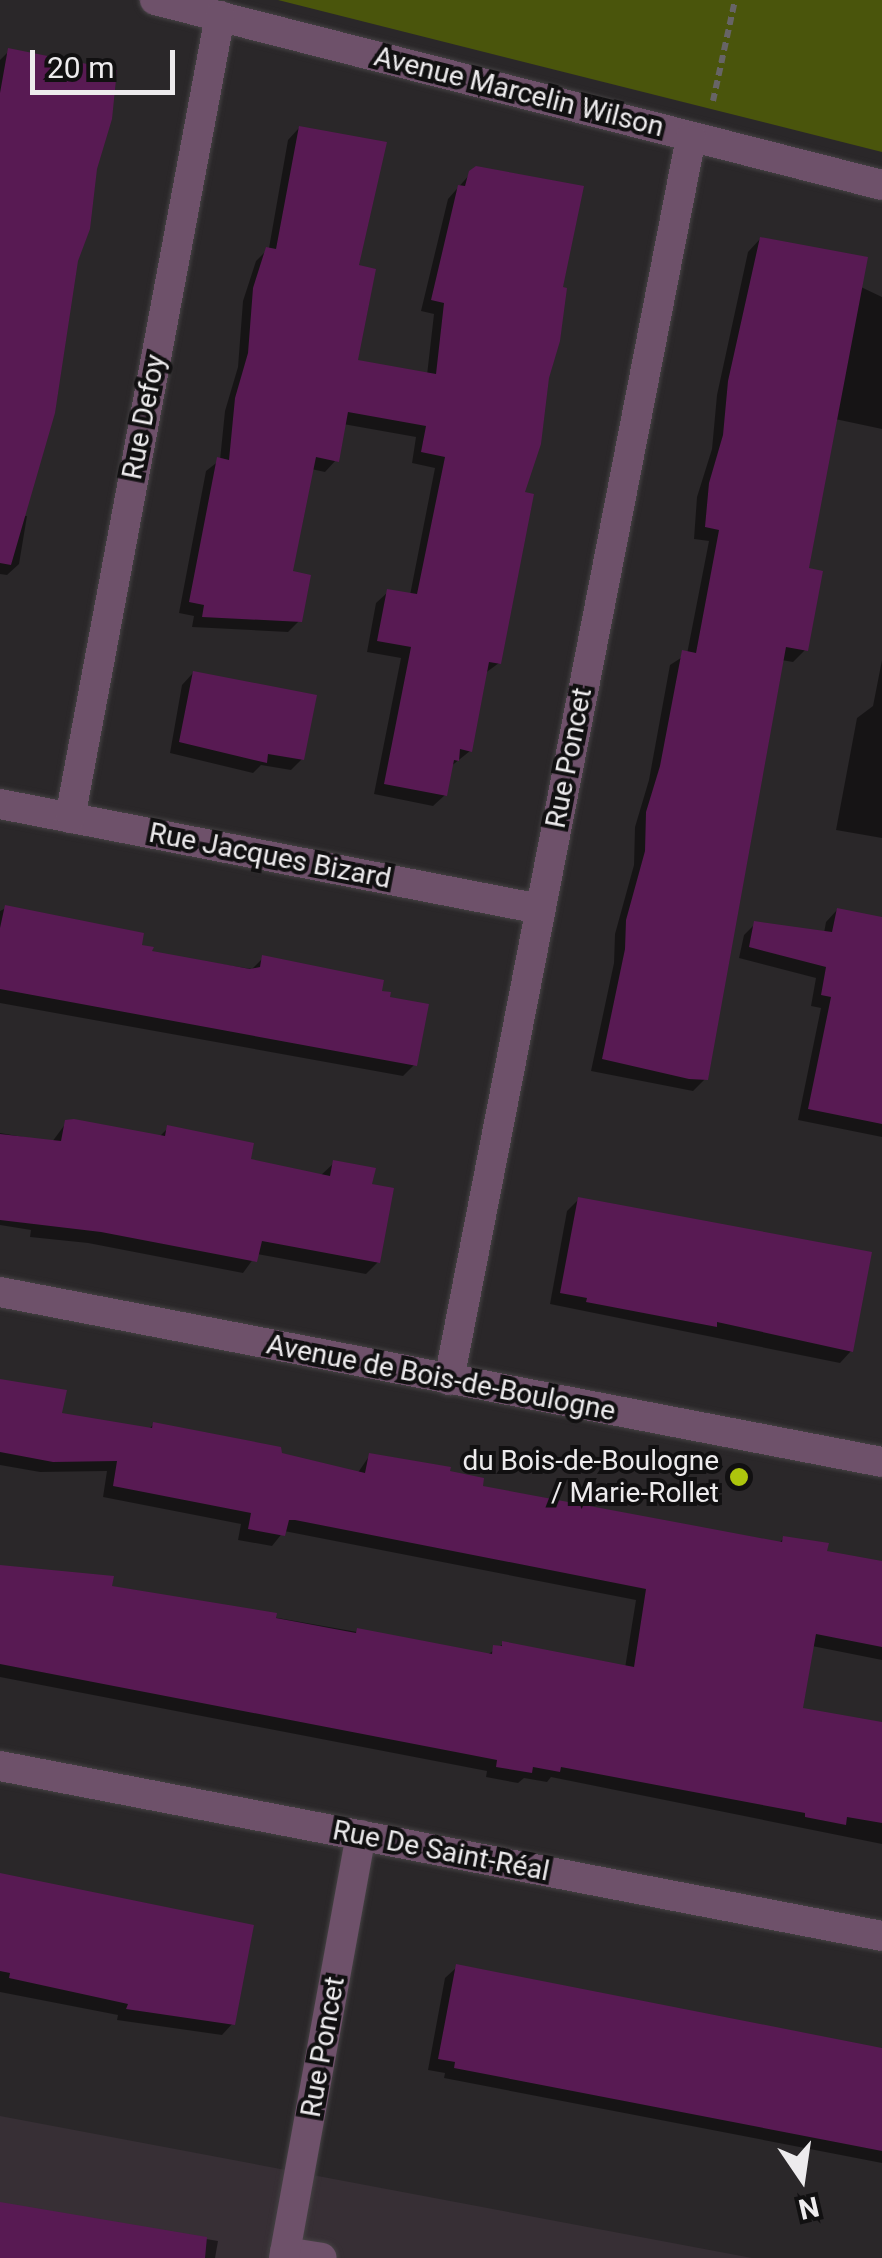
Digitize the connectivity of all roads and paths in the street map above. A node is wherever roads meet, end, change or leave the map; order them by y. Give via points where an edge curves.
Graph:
1 (155, 0) edge
2 (735, 0) edge
3 (220, 16) junction
4 (711, 109) dead end
5 (691, 136) junction
6 (882, 185) edge
7 (0, 804) edge
8 (70, 818) junction
9 (540, 909) junction
10 (0, 1292) edge
11 (449, 1380) junction
12 (882, 1462) edge
13 (0, 1766) edge
14 (361, 1836) junction
15 (882, 1936) edge
16 (285, 2255) edge
17 (322, 2258) edge

1 - 3 street, Avenue Marcelin Wilson
2 - 4 path
3 - 5 street, Avenue Marcelin Wilson
3 - 8 street, Rue Defoy
5 - 6 street, Avenue Marcelin Wilson
5 - 9 street, Rue Poncet
7 - 8 street, Rue Jacques Bizard
8 - 9 street, Rue Jacques Bizard
9 - 11 street, Rue Poncet
10 - 11 street, Avenue de Bois-de-Boulogne
11 - 12 street, Avenue de Bois-de-Boulogne
13 - 14 street, Rue De Saint-Réal
14 - 15 street, Rue De Saint-Réal
14 - 16 street, Rue Poncet
16 - 17 street

